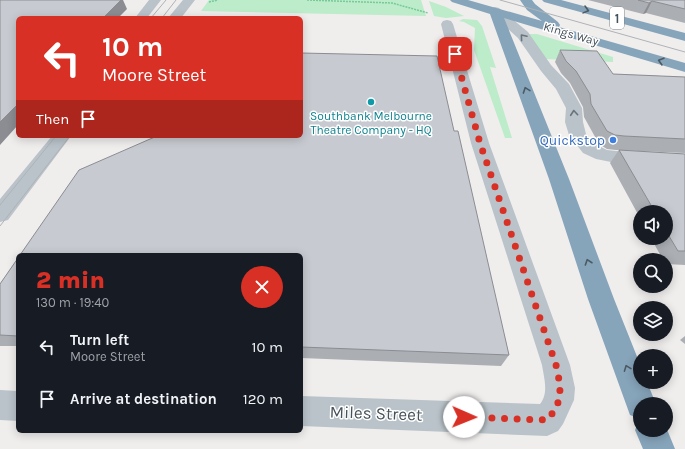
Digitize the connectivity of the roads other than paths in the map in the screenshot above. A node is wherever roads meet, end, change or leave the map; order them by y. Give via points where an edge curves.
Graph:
1 (155, 0) edge
2 (189, 0) edge
3 (456, 0) edge
4 (526, 0) edge
5 (548, 0) edge
6 (495, 11) junction
7 (143, 16) edge
8 (176, 16) edge
9 (447, 24) dead end
10 (563, 32) junction
11 (685, 37) edge
12 (685, 68) edge
13 (60, 138) edge
14 (685, 160) edge
15 (0, 214) edge
16 (637, 397) edge
17 (0, 405) edge
18 (16, 406) edge
19 (303, 411) edge
20 (654, 437) edge
21 (659, 449) edge

1 - 7 street
2 - 8 street
3 - 6 highway, Kings Way / 1
4 - 10 highway via 531,7
5 -> 11 highway, Kings Way / 1
6 - 10 highway, Kings Way / 1
14 -> 6 street via 616,157 590,149 578,135 574,122 574,108 563,87 523,35
16 -> 6 highway
9 - 19 street, Miles Street via 480,143 556,365 560,392 555,411 547,420
12 -> 10 highway, Kings Way / 1
13 - 15 street
17 - 18 street
20 - 21 highway

